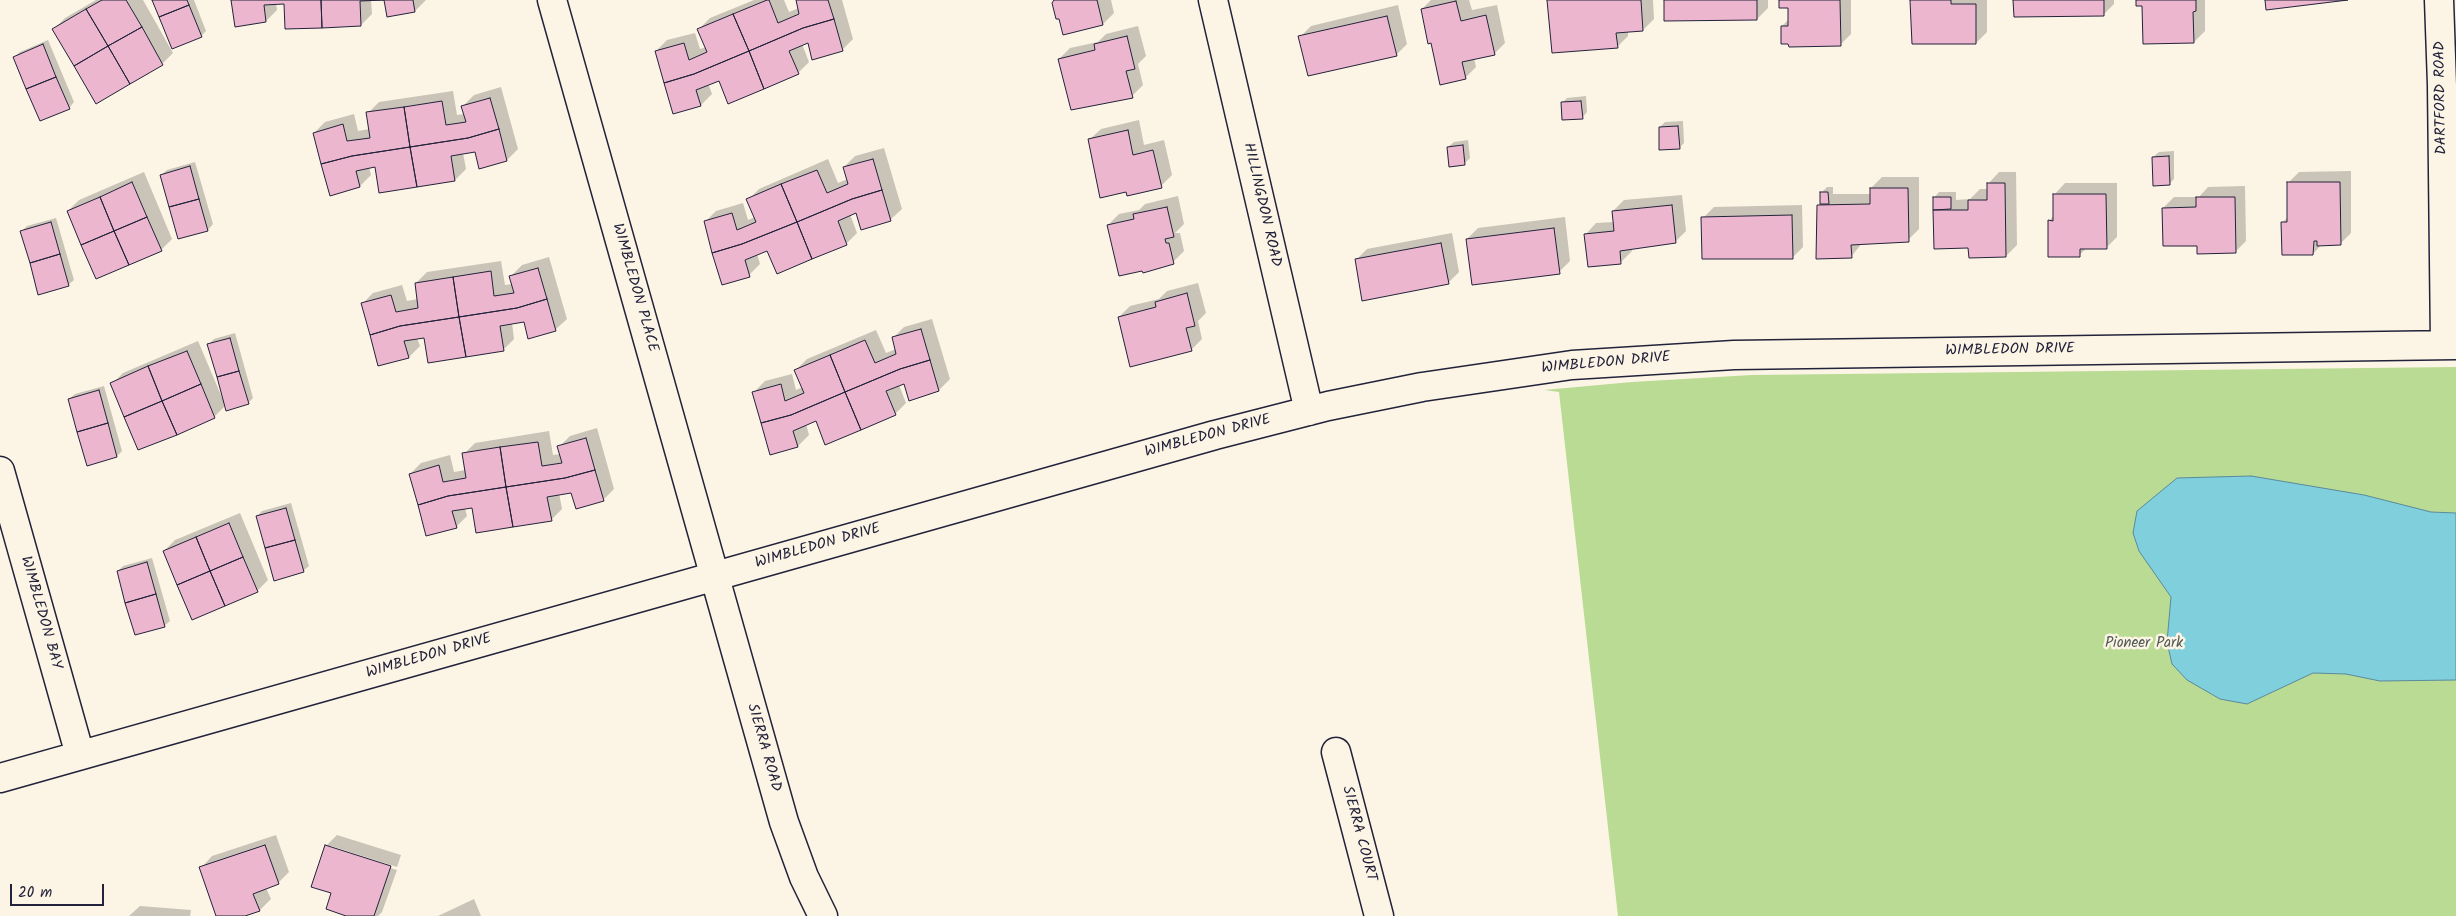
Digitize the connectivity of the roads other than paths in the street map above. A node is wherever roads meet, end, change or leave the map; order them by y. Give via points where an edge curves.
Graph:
1 (552, 0) edge
2 (1213, 0) edge
3 (2438, 0) edge
4 (2450, 345) edge
5 (1309, 411) junction
6 (0, 471) edge
7 (715, 576) junction
8 (1336, 752) dead end
9 (80, 755) junction
10 (0, 778) edge
11 (823, 916) edge
12 (1379, 916) edge

1 - 7 street, WIMBLEDON PLACE
2 - 5 street, HILLINGDON ROAD
3 - 4 street, DARTFORD ROAD
4 - 5 street, WIMBLEDON DRIVE via 1780,354 1627,361 1454,381
5 - 7 street, WIMBLEDON DRIVE
6 - 9 street, WIMBLEDON BAY
7 - 9 street, WIMBLEDON DRIVE
7 - 11 street, SIERRA ROAD via 784,822 804,877
8 - 12 street, SIERRA COURT
9 - 10 street, WIMBLEDON DRIVE

